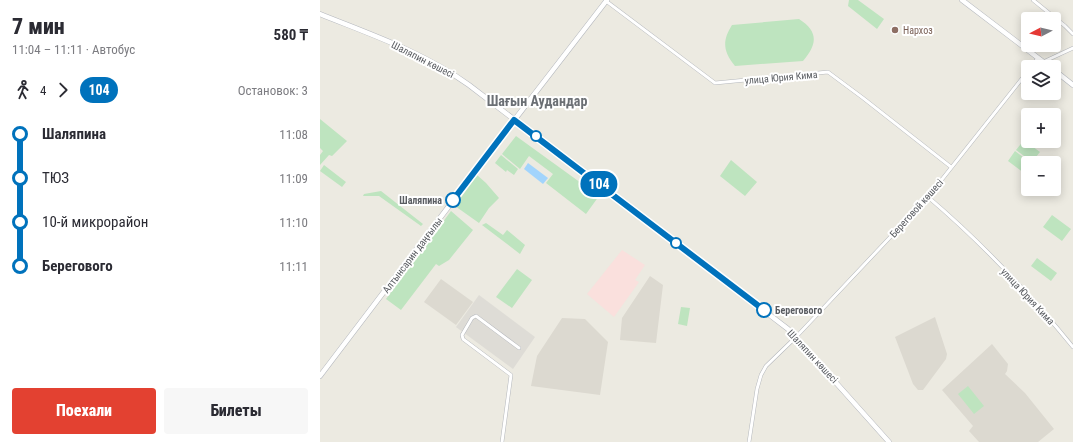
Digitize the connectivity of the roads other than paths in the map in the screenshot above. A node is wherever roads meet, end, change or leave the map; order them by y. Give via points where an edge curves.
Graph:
1 (607, 0) edge
2 (962, 0) edge
3 (1035, 1) edge
4 (320, 14) edge
5 (1073, 34) edge
6 (1073, 48) edge
7 (1038, 58) joint
8 (1040, 60) edge
9 (1047, 60) edge
10 (1061, 76) edge
11 (1021, 80) edge
12 (1073, 85) edge
13 (514, 120) junction
14 (951, 167) junction
15 (928, 197) junction
16 (796, 337) junction
17 (1073, 347) edge
18 (519, 348) dead end
19 (320, 376) edge
20 (502, 442) edge
21 (749, 442) edge
22 (889, 442) edge

1 - 13 main road, Алтынсарин даңғылы
1 - 14 street, улица Юрия Кима via 715,83 828,72
2 - 7 main road
3 - 5 street
4 - 13 main road, Шаляпин көшесі via 434,62
6 - 9 street
7 - 8 main road
10 - 12 main road
11 - 14 street, Береговой көшесі
13 - 16 main road, Шаляпин көшесі
13 - 19 main road, Алтынсарин даңғылы
14 - 15 street, Береговой көшесі
15 - 16 street, Береговой көшесі
15 - 17 street, улица Юрия Кима via 1004,269
16 - 21 street, Береговой көшесі via 770,361 761,376
16 - 22 main road, Шаляпин көшесі
18 - 20 street via 476,316 472,318 462,335 463,339 511,375

